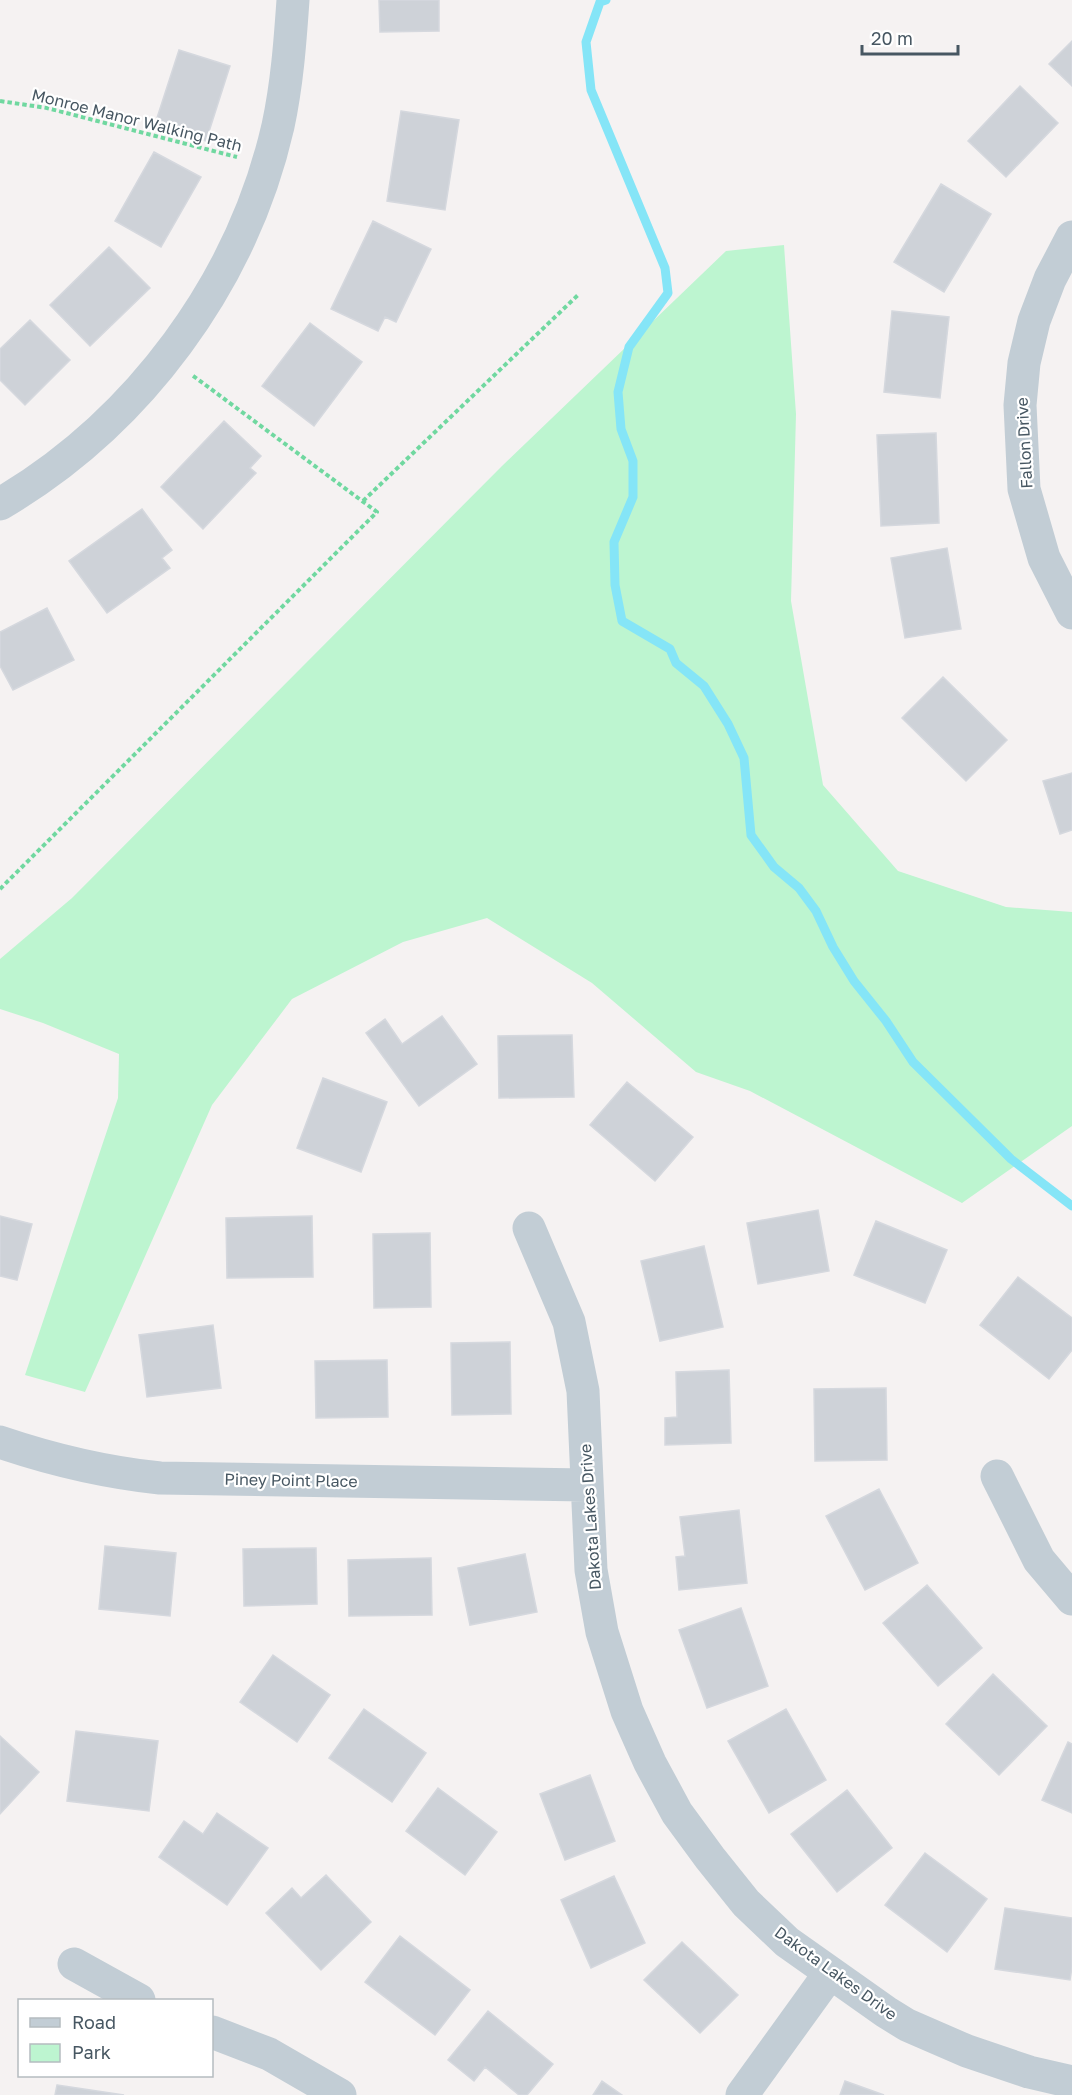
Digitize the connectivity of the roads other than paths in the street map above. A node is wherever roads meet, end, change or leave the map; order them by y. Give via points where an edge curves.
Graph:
1 (293, 0) edge
2 (1072, 237) edge
3 (0, 504) edge
4 (1072, 613) edge
5 (529, 1227) dead end
6 (0, 1442) edge
7 (998, 1476) dead end
8 (586, 1485) junction
9 (1072, 1599) edge
10 (74, 1964) dead end
11 (830, 1973) junction
12 (135, 1999) edge
13 (213, 2032) edge
14 (1072, 2082) edge
15 (340, 2095) edge
16 (742, 2095) edge

1 - 3 street via 289,69 278,127 261,183 227,266 167,357 121,410 77,451
2 - 4 street, Fallon Drive via 1034,321 1020,405 1024,489 1044,558
5 - 8 street, Dakota Lakes Drive via 569,1322 583,1391
6 - 8 street, Piney Point Place via 62,1462 160,1478
7 - 9 street via 1039,1560
8 - 11 street, Dakota Lakes Drive via 591,1570 603,1632 627,1711 650,1763 677,1813 746,1903 787,1942
10 - 12 street
11 - 14 street, Dakota Lakes Drive via 907,2025 967,2051
11 - 16 street
13 - 15 street via 269,2054

